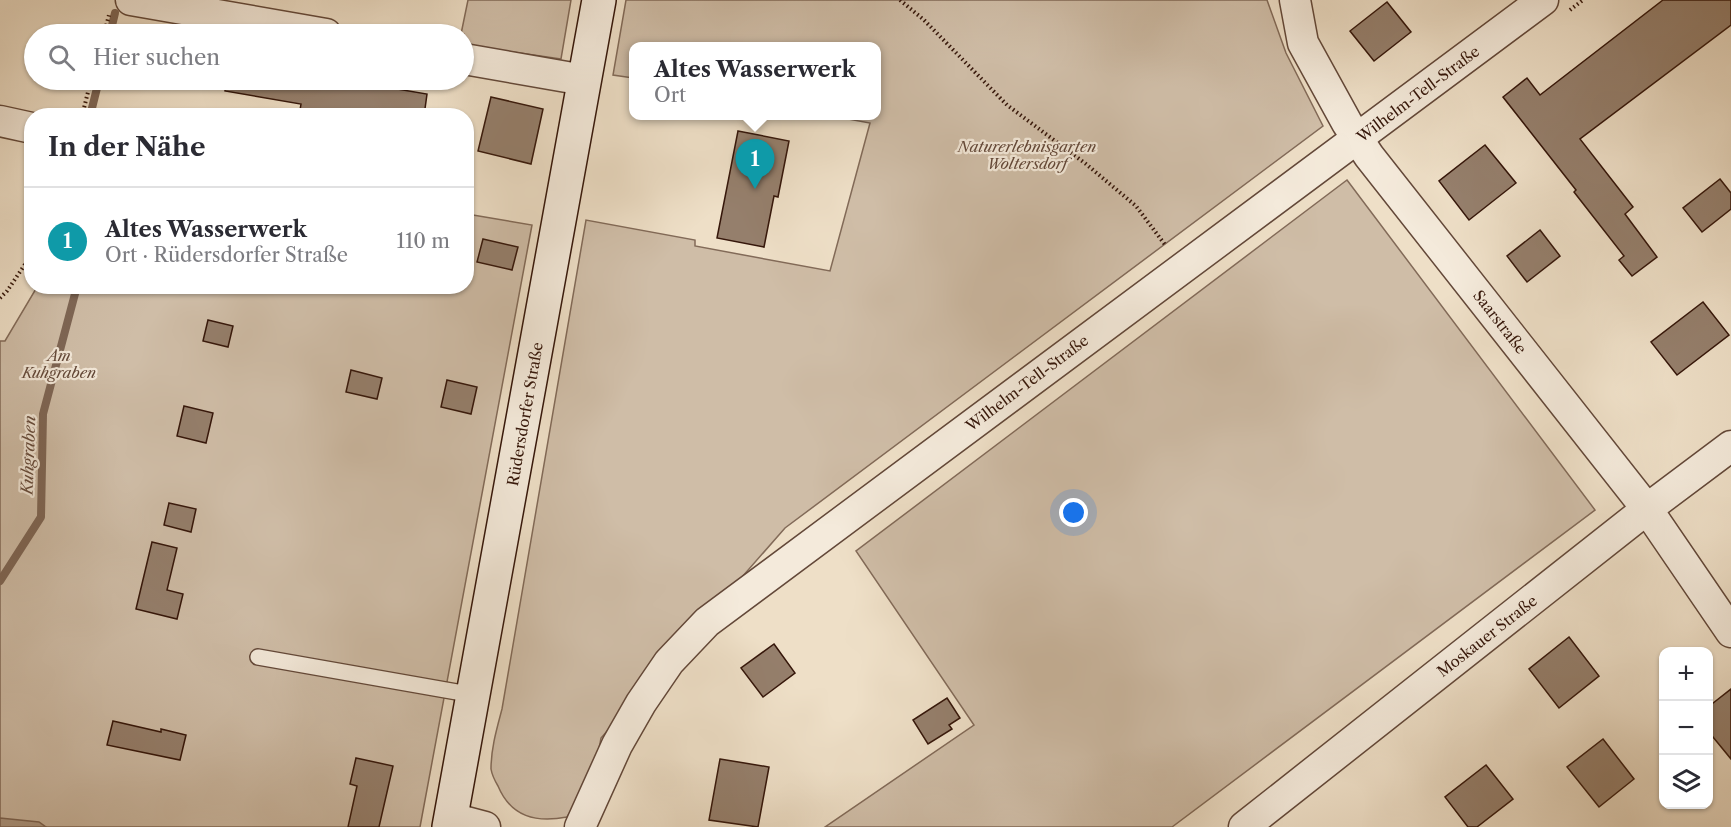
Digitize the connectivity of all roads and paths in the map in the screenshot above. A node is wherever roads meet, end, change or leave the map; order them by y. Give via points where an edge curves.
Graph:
1 (131, 0) edge
2 (599, 0) edge
3 (900, 0) edge
4 (1295, 0) edge
5 (1543, 0) edge
6 (269, 24) edge
7 (474, 61) edge
8 (584, 80) junction
9 (88, 90) edge
10 (84, 108) edge
11 (0, 121) edge
12 (24, 126) edge
13 (1358, 138) junction
14 (1172, 254) dead end
15 (24, 266) edge
16 (0, 298) edge
17 (1731, 446) edge
18 (1647, 509) junction
19 (1731, 632) edge
20 (258, 657) dead end
21 (474, 695) junction
22 (450, 823) edge
23 (485, 827) edge
24 (580, 827) edge
25 (1244, 827) edge

1 - 6 street
2 - 8 main road, Rüdersdorfer Straße
3 - 14 path via 1007,105 1136,207
4 - 13 street, Saarstraße via 1303,43
5 - 13 street, Wilhelm-Tell-Straße
7 - 8 street
8 - 21 main road, Rüdersdorfer Straße
9 - 10 path
11 - 12 street
13 - 18 street, Saarstraße
13 - 24 street, Wilhelm-Tell-Straße via 707,622 669,662 641,703
15 - 16 path
17 - 18 street, Moskauer Straße
18 - 19 street, Saarstraße
18 - 25 street, Moskauer Straße
20 - 21 lane
21 - 22 main road, Rüdersdorfer Straße
22 - 23 street

